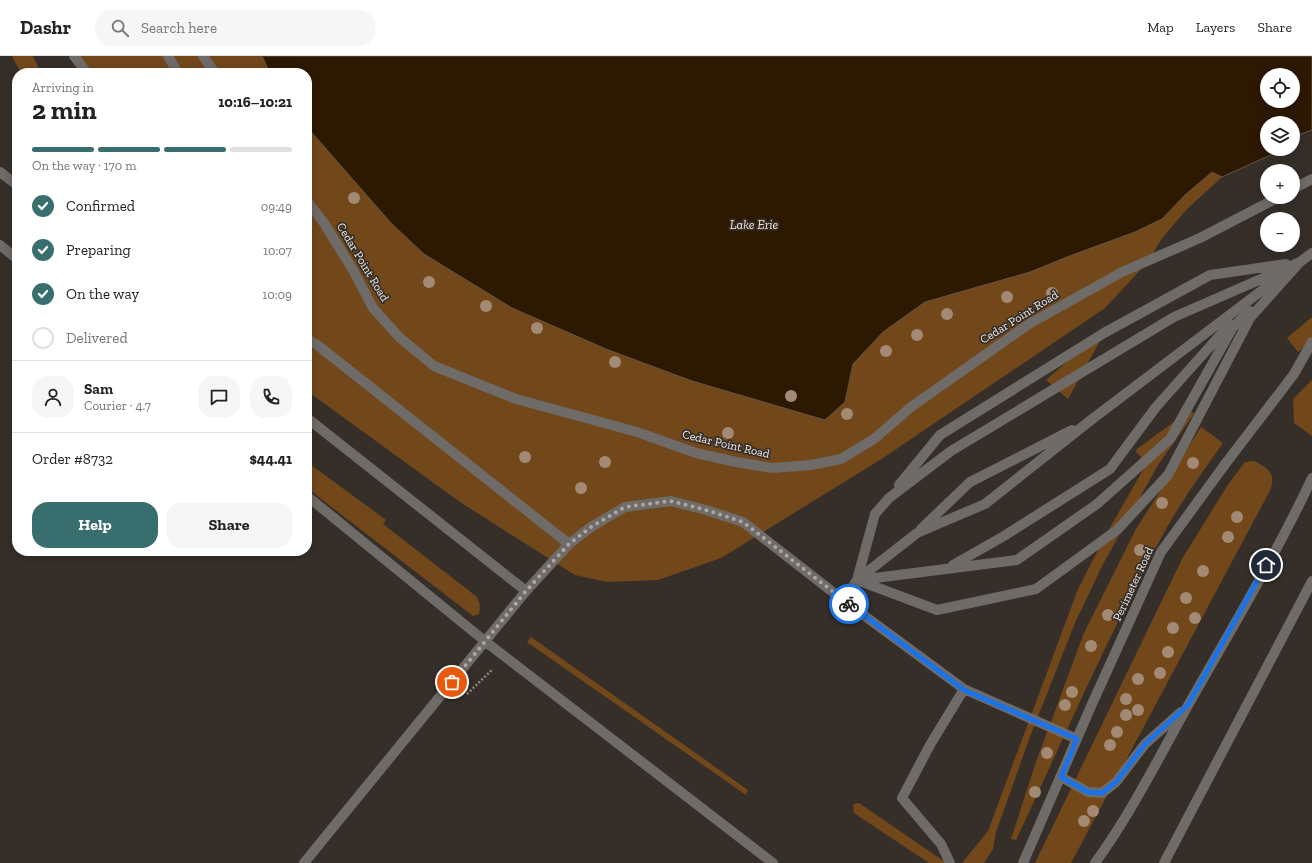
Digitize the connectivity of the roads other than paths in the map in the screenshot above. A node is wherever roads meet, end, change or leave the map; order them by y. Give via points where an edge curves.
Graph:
1 (74, 56) edge
2 (168, 56) edge
3 (203, 56) edge
4 (83, 68) edge
5 (175, 68) edge
6 (211, 68) edge
7 (0, 172) edge
8 (1312, 179) edge
9 (12, 181) edge
10 (1300, 186) edge
11 (1266, 204) edge
12 (312, 207) edge
13 (0, 245) edge
14 (1312, 253) edge
15 (12, 255) edge
16 (1300, 262) junction
17 (312, 342) edge
18 (1312, 342) edge
19 (1091, 420) junction
20 (312, 422) edge
21 (1312, 478) edge
22 (889, 498) junction
23 (312, 500) edge
24 (917, 533) junction
25 (569, 544) junction
26 (948, 568) junction
27 (857, 580) junction
28 (1312, 581) edge
29 (526, 591) junction
30 (843, 600) junction
31 (486, 642) junction
32 (964, 690) junction
33 (1188, 705) junction
34 (1077, 739) junction
35 (1061, 777) junction
36 (304, 863) edge
37 (773, 863) edge
38 (950, 863) edge
39 (1023, 863) edge
40 (1095, 863) edge
41 (1164, 863) edge

1 - 4 street
2 - 5 street
3 - 6 street
7 - 9 street
8 - 10 street
11 - 12 street, Cedar Point Road via 1200,238 1122,272 1029,324 911,407 874,439 841,459 811,465 772,468 696,453 637,432 516,399 434,366 399,336 373,308 353,270
13 - 15 street
14 - 16 street
16 - 19 street
16 - 22 street via 1174,317 951,451
16 - 22 street via 1210,275 1104,333 940,435
16 - 26 street via 1231,324 1156,407 1110,469
16 - 26 street via 1233,328 1170,439 1098,504 1017,560
16 - 27 street via 1250,318 1168,475 1117,530 1036,589 937,610
17 - 25 street
18 - 34 street, Perimeter Road via 1294,374 1161,552
19 - 24 street via 985,504
19 - 24 street via 970,482
20 - 29 street
21 - 33 street
22 - 27 street via 875,514
23 - 31 street
24 - 27 street
25 - 29 street
25 - 30 street via 591,527 625,507 671,501 743,522
26 - 27 street
27 - 30 street
28 - 41 street
29 - 31 street
30 - 32 street
31 - 36 street
31 - 37 street
32 - 34 street
32 - 38 street via 930,745 902,798 941,844
33 - 35 street via 1145,744 1116,782 1102,793 1088,792
33 - 40 street via 1117,831
34 - 35 street, Perimeter Road
35 - 39 street, Perimeter Road

